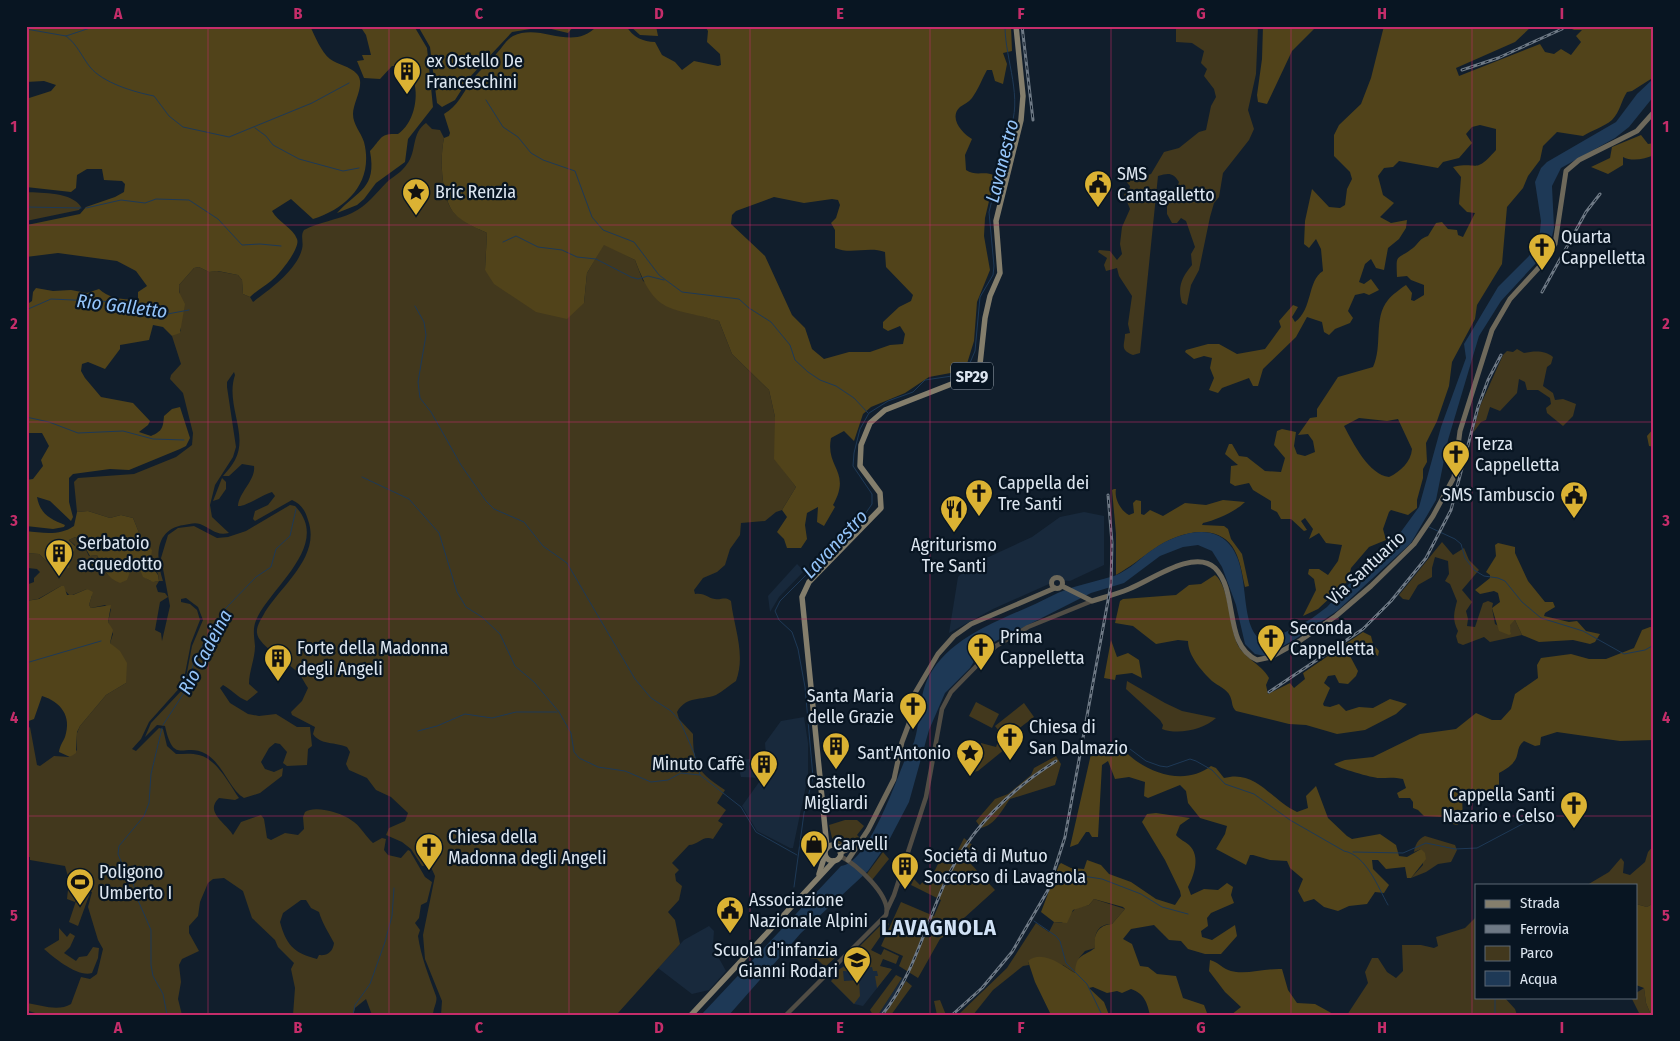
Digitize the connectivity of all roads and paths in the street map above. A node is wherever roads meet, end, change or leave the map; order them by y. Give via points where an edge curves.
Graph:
1 (1016, 26) edge
2 (1654, 112) edge
3 (1053, 585) junction
4 (1064, 587) junction
5 (1092, 600) junction
6 (826, 829) junction
7 (859, 843) junction
8 (838, 850) junction
9 (826, 851) junction
10 (834, 861) junction
11 (849, 861) junction
12 (817, 878) junction
13 (887, 910) junction
14 (691, 1015) edge
15 (786, 1015) edge

1 - 6 main road, SP29 via 1023,96 1021,120 996,221 1000,273 985,318 980,364 972,376 885,410 870,423 861,445 860,466 880,493 881,508 810,582 802,597
2 - 5 main road, Via Santuario via 1637,131 1579,160 1566,171 1553,250 1510,299 1487,340 1460,431 1458,464 1452,484 1409,551 1348,607 1271,658 1256,660 1242,646 1223,584 1215,569 1207,564 1183,564 1130,589
3 - 4 main road
3 - 4 main road via 1054,578 1060,578
3 - 7 main road via 971,624 954,636 938,654 914,696 913,714 902,742 894,779
4 - 5 main road
5 - 13 street, Via Santuario via 1011,636 989,652 951,692 942,709 926,797
6 - 8 main road, SP29
6 - 9 main road, SP29
7 - 8 main road
7 - 11 main road
8 - 9 main road
8 - 10 main road
8 - 11 street
9 - 10 main road via 827,858
9 - 12 main road
10 - 12 main road
11 - 13 street via 883,895
12 - 14 main road
13 - 15 street, Via Santuario via 880,922

